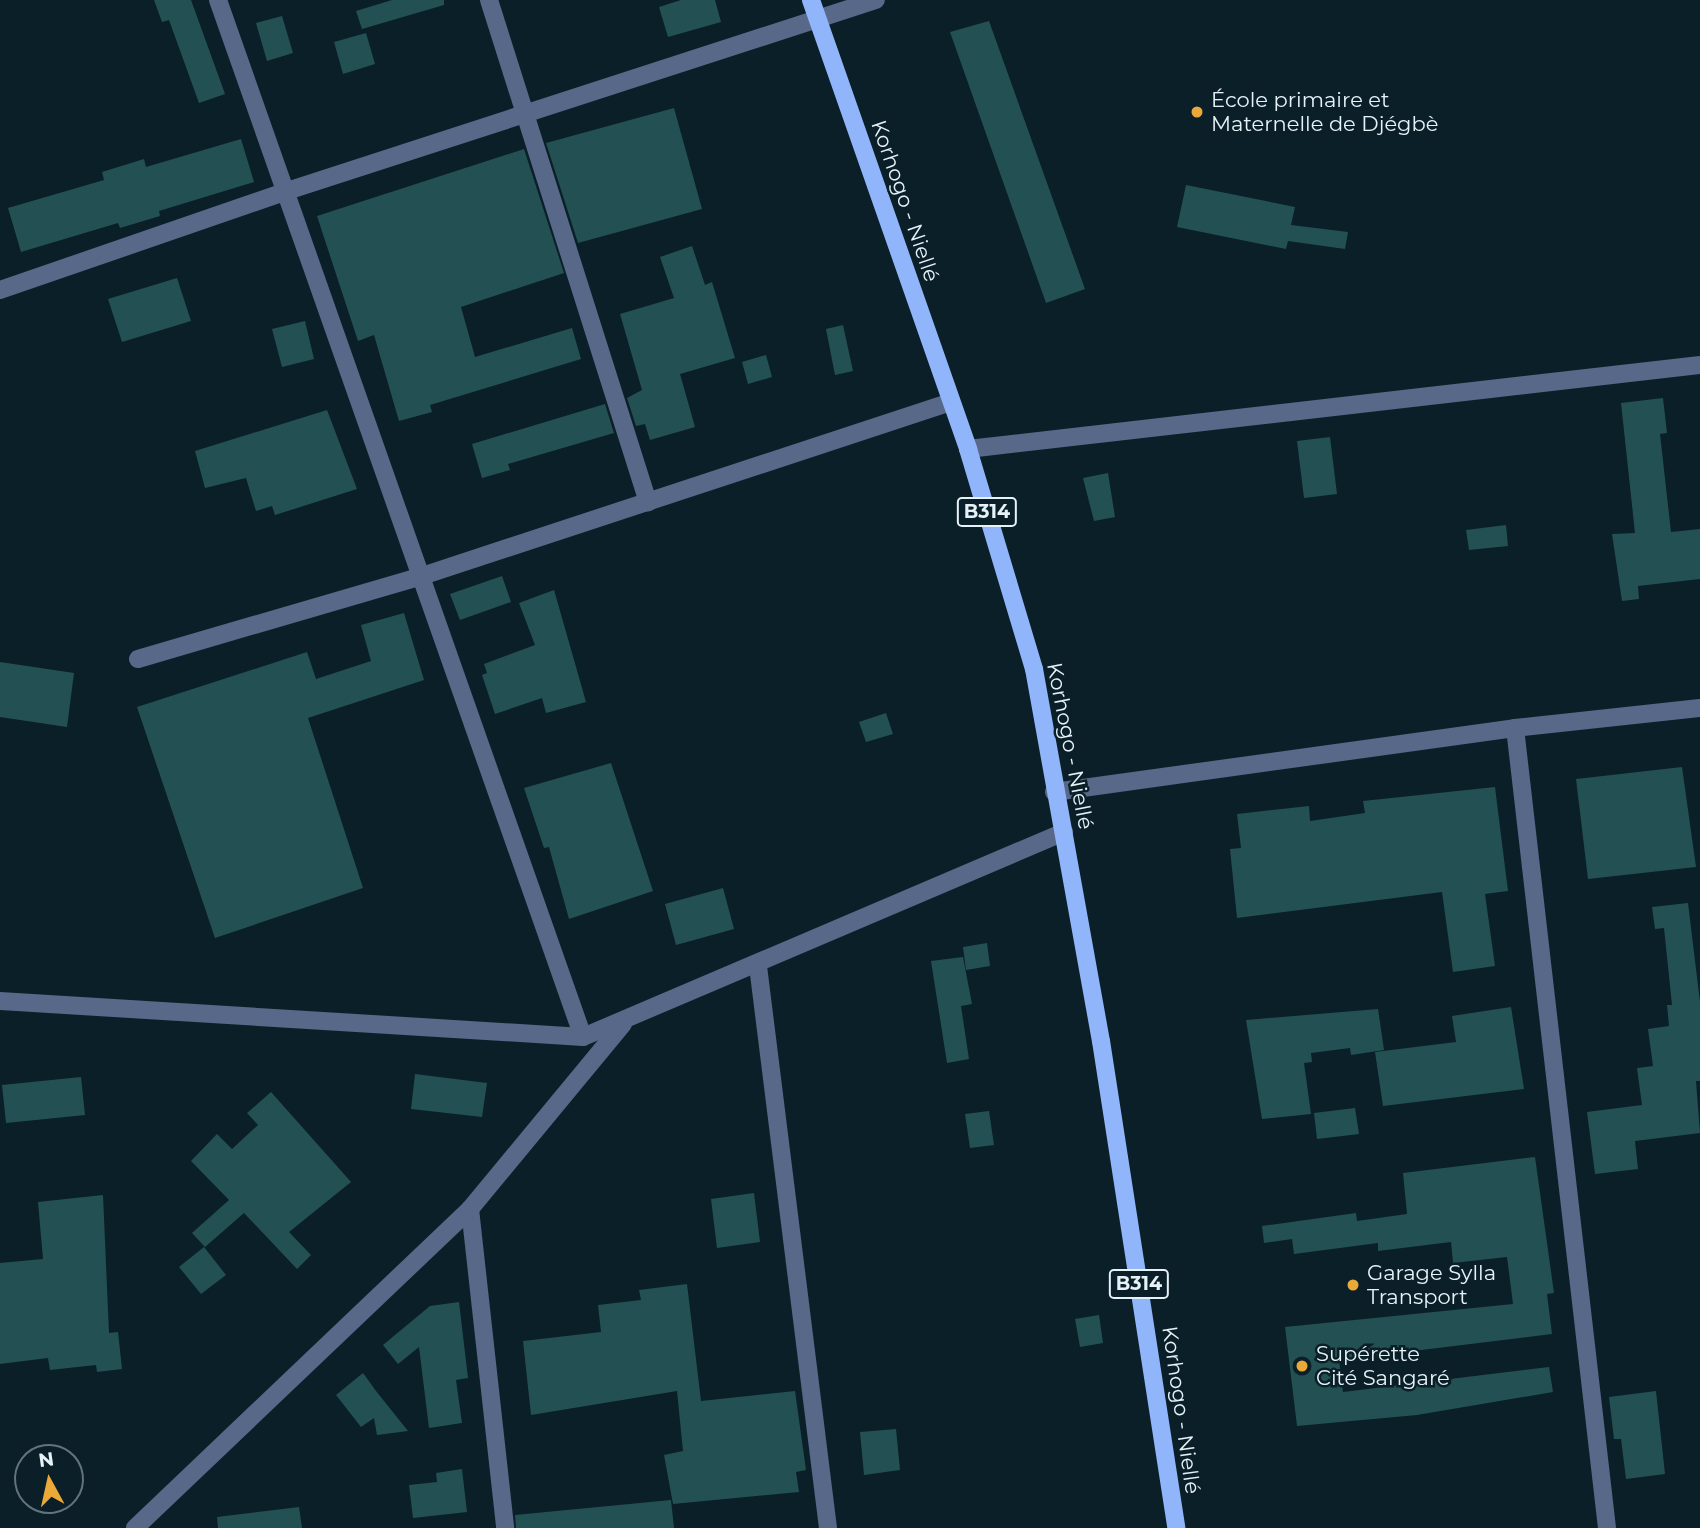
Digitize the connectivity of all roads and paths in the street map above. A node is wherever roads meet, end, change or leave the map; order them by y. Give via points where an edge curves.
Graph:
1 (218, 0) edge
2 (489, 0) edge
3 (811, 0) edge
4 (876, 0) edge
5 (819, 21) junction
6 (528, 114) junction
7 (287, 191) junction
8 (0, 290) edge
9 (1700, 365) edge
10 (951, 402) junction
11 (968, 449) junction
12 (648, 502) junction
13 (419, 577) junction
14 (138, 659) dead end
15 (1700, 708) edge
16 (1515, 728) junction
17 (1054, 792) junction
18 (1064, 832) junction
19 (758, 966) junction
20 (0, 1001) edge
21 (623, 1024) junction
22 (583, 1037) junction
23 (470, 1209) junction
24 (153, 1509) junction
25 (135, 1528) edge
26 (156, 1528) edge
27 (505, 1528) edge
28 (828, 1528) edge
29 (1175, 1528) edge
30 (1607, 1528) edge

1 - 7 street
2 - 6 street
3 - 5 main road, Korhogo - Niellé / B314
4 - 5 street
5 - 6 street
5 - 10 main road, Korhogo - Niellé / B314
6 - 7 street
6 - 12 street
7 - 8 street
7 - 13 street
9 - 11 street
10 - 11 main road, Korhogo - Niellé / B314
10 - 12 street
11 - 17 main road, Korhogo - Niellé / B314 via 1034,669
12 - 13 street
13 - 14 street
13 - 22 street
15 - 16 street
16 - 17 street
16 - 30 street
17 - 18 main road, Korhogo - Niellé / B314
18 - 19 street
18 - 29 main road, Korhogo - Niellé / B314
19 - 21 street
19 - 28 street
20 - 22 street
21 - 22 street
21 - 23 street
23 - 24 street
23 - 27 street
24 - 25 street
24 - 26 street

